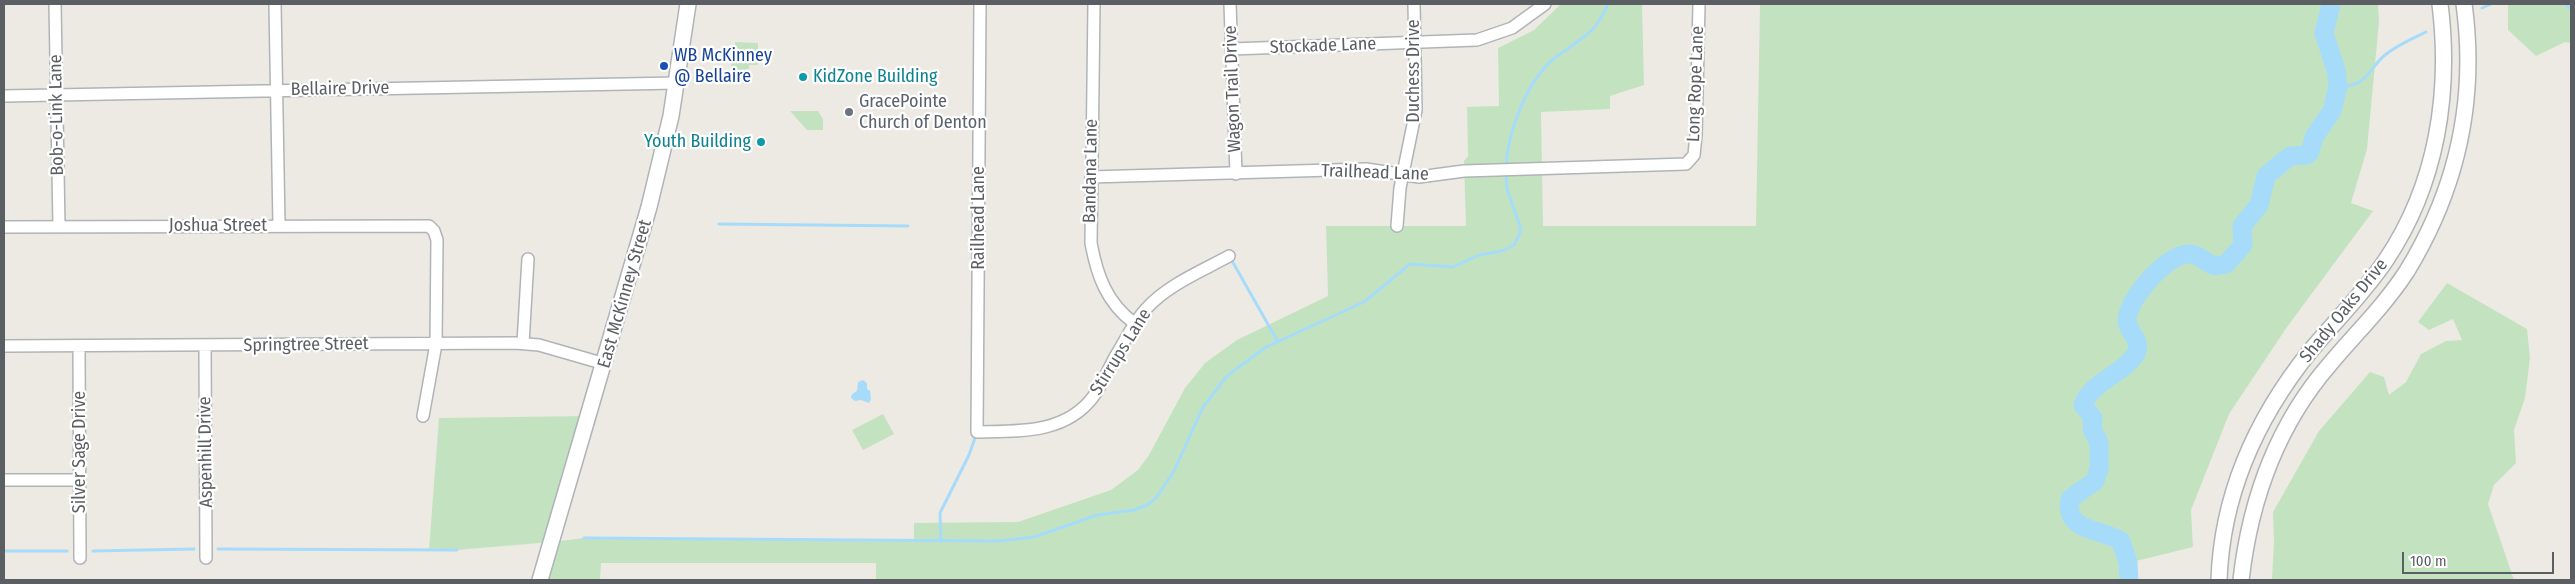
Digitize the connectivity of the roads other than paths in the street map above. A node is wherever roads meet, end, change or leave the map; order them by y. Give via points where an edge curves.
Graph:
1 (56, 4) edge
2 (275, 4) edge
3 (688, 4) edge
4 (980, 4) edge
5 (1094, 4) edge
6 (1230, 4) edge
7 (1414, 4) edge
8 (1545, 4) edge
9 (1699, 4) edge
10 (2440, 4) edge
11 (2464, 4) edge
12 (1415, 42) junction
13 (1232, 50) junction
14 (677, 83) junction
15 (277, 90) junction
16 (57, 95) junction
17 (4, 96) edge
18 (1689, 162) joint
19 (1236, 174) junction
20 (1403, 176) junction
21 (1091, 177) junction
22 (279, 226) junction
23 (1397, 226) dead end
24 (4, 227) edge
25 (59, 227) junction
26 (1229, 256) dead end
27 (528, 259) dead end
28 (1134, 323) junction
29 (522, 343) junction
30 (436, 344) junction
31 (4, 346) edge
32 (205, 346) junction
33 (79, 347) junction
34 (605, 364) junction
35 (423, 416) dead end
36 (977, 432) joint
37 (4, 480) edge
38 (79, 480) junction
39 (80, 558) dead end
40 (206, 558) dead end
41 (540, 580) edge
42 (2219, 580) edge
43 (2241, 580) edge

1 - 16 street, Bob-o-Link Lane
2 - 15 street
3 - 14 street, East McKinney Street
4 - 36 street, Railhead Lane
5 - 21 street, Bandana Lane
6 - 13 street, Wagon Trail Drive
7 - 12 street, Duchess Drive
8 - 12 street, Stockade Lane via 1512,28 1489,38
9 - 18 street, Long Rope Lane via 1696,135 1694,155
10 - 42 street, Shady Oaks Drive via 2445,52 2443,98 2422,190 2387,259 2312,350 2259,427 2245,455 2226,515 2220,547
11 - 43 street, Shady Oaks Drive via 2467,99 2456,163 2443,198 2406,272 2360,331 2329,364 2280,438 2250,519
12 - 13 street, Stockade Lane
12 - 20 street, Duchess Drive via 1416,110
13 - 19 street, Wagon Trail Drive
14 - 15 street, Bellaire Drive
14 - 34 street, East McKinney Street via 650,207
15 - 16 street, Bellaire Drive
15 - 22 street
16 - 17 street, Bellaire Drive
16 - 25 street, Bob-o-Link Lane
18 - 20 street, Trailhead Lane via 1681,165 1464,171 1426,177
19 - 20 street, Trailhead Lane via 1366,169
19 - 21 street, Trailhead Lane
20 - 23 street, Duchess Drive
21 - 28 street, Bandana Lane via 1090,232 1096,266 1108,296
22 - 25 street, Joshua Street
22 - 30 street, Joshua Street via 421,224 432,228 437,240
24 - 25 street, Joshua Street
26 - 28 street, Stirrups Lane via 1171,288 1147,307
27 - 29 street
28 - 36 street, Stirrups Lane via 1094,396 1070,418 1026,431
29 - 30 street, Springtree Street
29 - 34 street, Springtree Street
30 - 32 street, Springtree Street
30 - 35 street
31 - 33 street, Springtree Street
32 - 33 street, Springtree Street
32 - 40 street, Aspenhill Drive
33 - 38 street, Silver Sage Drive
34 - 41 street, East McKinney Street
37 - 38 street
38 - 39 street, Silver Sage Drive

